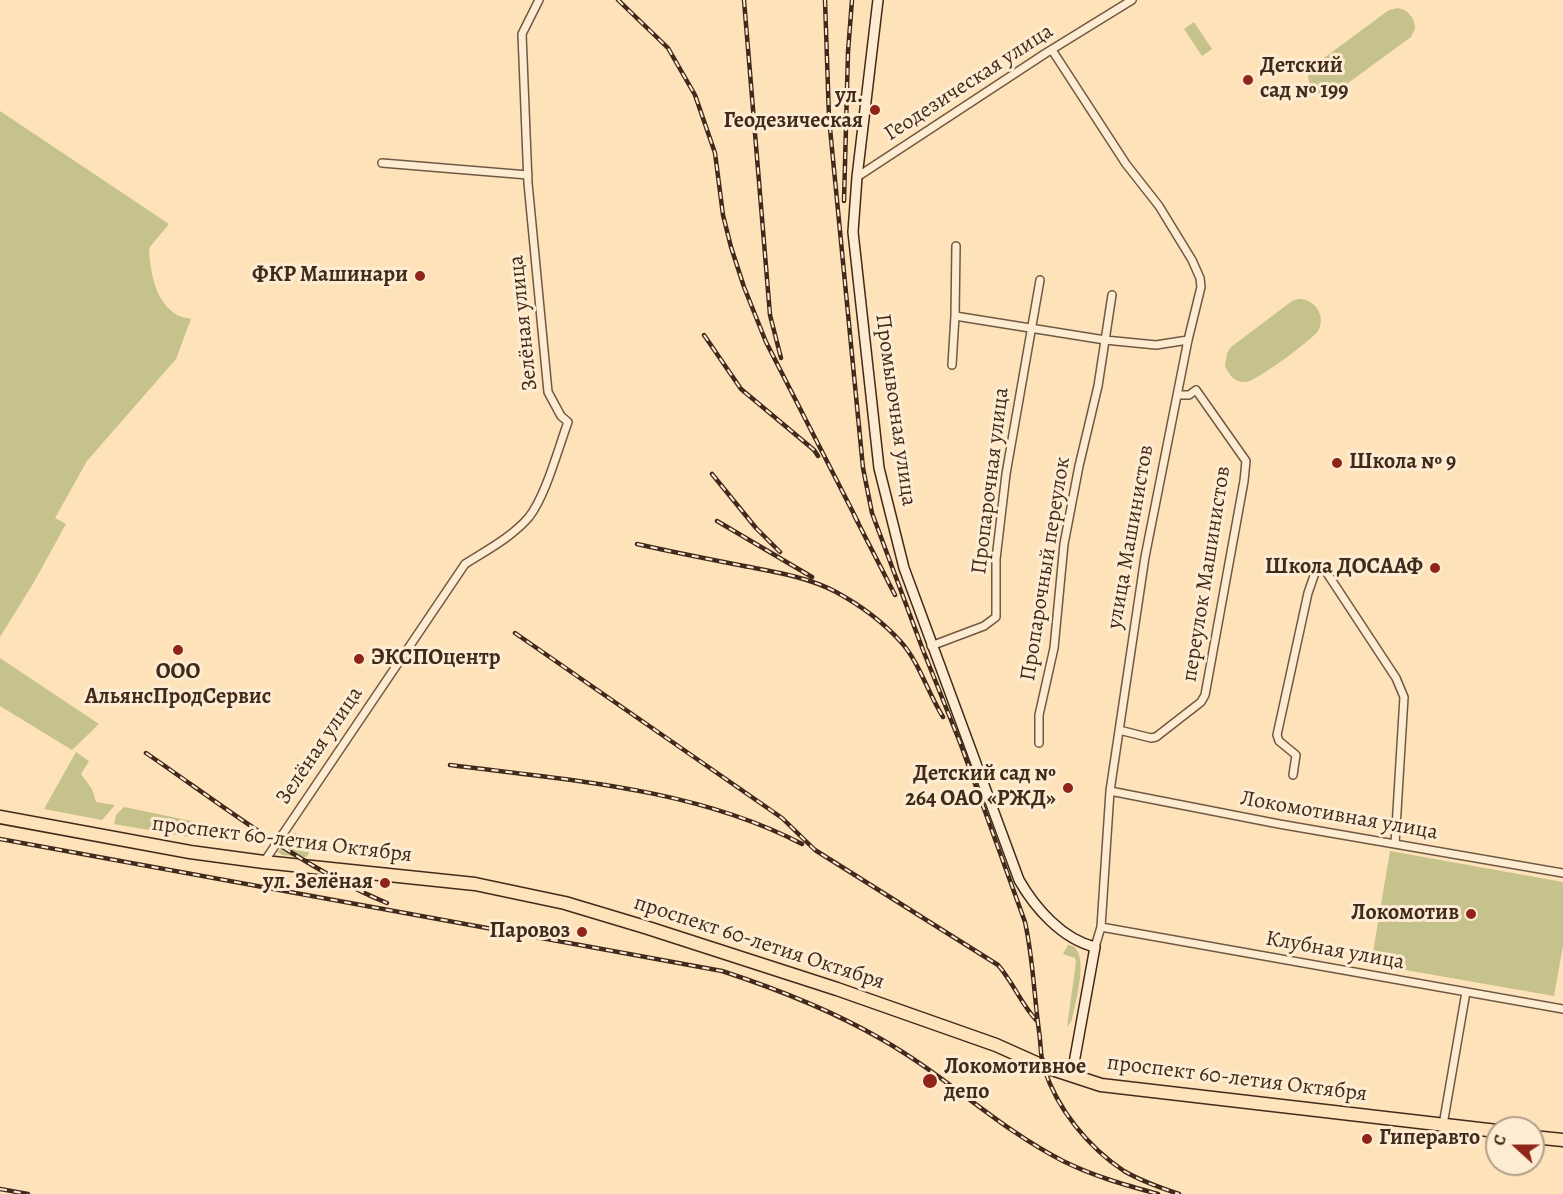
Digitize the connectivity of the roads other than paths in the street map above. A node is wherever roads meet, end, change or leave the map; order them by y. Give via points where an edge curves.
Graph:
1 (539, 0) edge
2 (878, 0) edge
3 (1132, 0) edge
4 (1052, 50) junction
5 (382, 163) dead end
6 (528, 175) junction
7 (857, 177) junction
8 (956, 246) dead end
9 (1040, 280) dead end
10 (1112, 295) dead end
11 (955, 316) junction
12 (1031, 330) junction
13 (1105, 340) junction
14 (1188, 340) junction
15 (952, 365) dead end
16 (1178, 395) junction
17 (931, 646) junction
18 (1119, 730) junction
19 (1039, 743) dead end
20 (1293, 775) dead end
21 (1110, 791) junction
22 (0, 817) edge
23 (1395, 844) junction
24 (264, 862) junction
25 (1563, 873) edge
26 (1101, 927) junction
27 (1095, 947) junction
28 (1466, 992) junction
29 (1563, 1009) edge
30 (1072, 1074) junction
31 (1443, 1125) junction
32 (1485, 1130) edge
33 (1545, 1138) edge
34 (1563, 1140) edge

1 - 6 street, Зелёная улица via 522,34
2 - 7 street, Промывочная улица
3 - 4 street, Геодезическая улица
4 - 7 street, Геодезическая улица
4 - 14 street, улица Машинистов via 1192,260 1201,287
5 - 6 street
6 - 24 street, Зелёная улица via 548,392 568,422 540,497 530,516 514,531 465,564
7 - 17 street, Промывочная улица via 853,246 879,468 901,560
8 - 11 street
9 - 12 street, Пропарочная улица
10 - 13 street, Пропарочный переулок
11 - 12 street
11 - 15 street
12 - 13 street
12 - 17 street, Пропарочная улица via 1006,474 996,559 996,617 984,626
13 - 14 street via 1156,345
13 - 19 street, Пропарочный переулок via 1064,544
14 - 16 street, улица Машинистов
16 - 18 street, улица Машинистов via 1145,557
16 - 18 street, переулок Машинистов via 1196,390 1246,461 1240,504 1201,702 1155,737
17 - 27 street, Промывочная улица via 1019,880 1029,897 1060,930
18 - 21 street, улица Машинистов
20 - 23 street via 1296,755 1277,735 1308,593 1319,569 1325,570 1396,678 1404,697
21 - 23 street, Локомотивная улица
21 - 26 street, улица Машинистов
22 - 24 highway, проспект 60-летия Октября
23 - 25 street, Локомотивная улица
24 - 30 highway, проспект 60-летия Октября via 475,884 565,903 837,989
26 - 27 street, улица Машинистов
26 - 28 street, Клубная улица
27 - 30 street, улица Машинистов
28 - 29 street, Клубная улица
28 - 31 street
30 - 31 highway, проспект 60-летия Октября via 1101,1085 1134,1090
31 - 32 highway, проспект 60-летия Октября
33 - 34 highway

